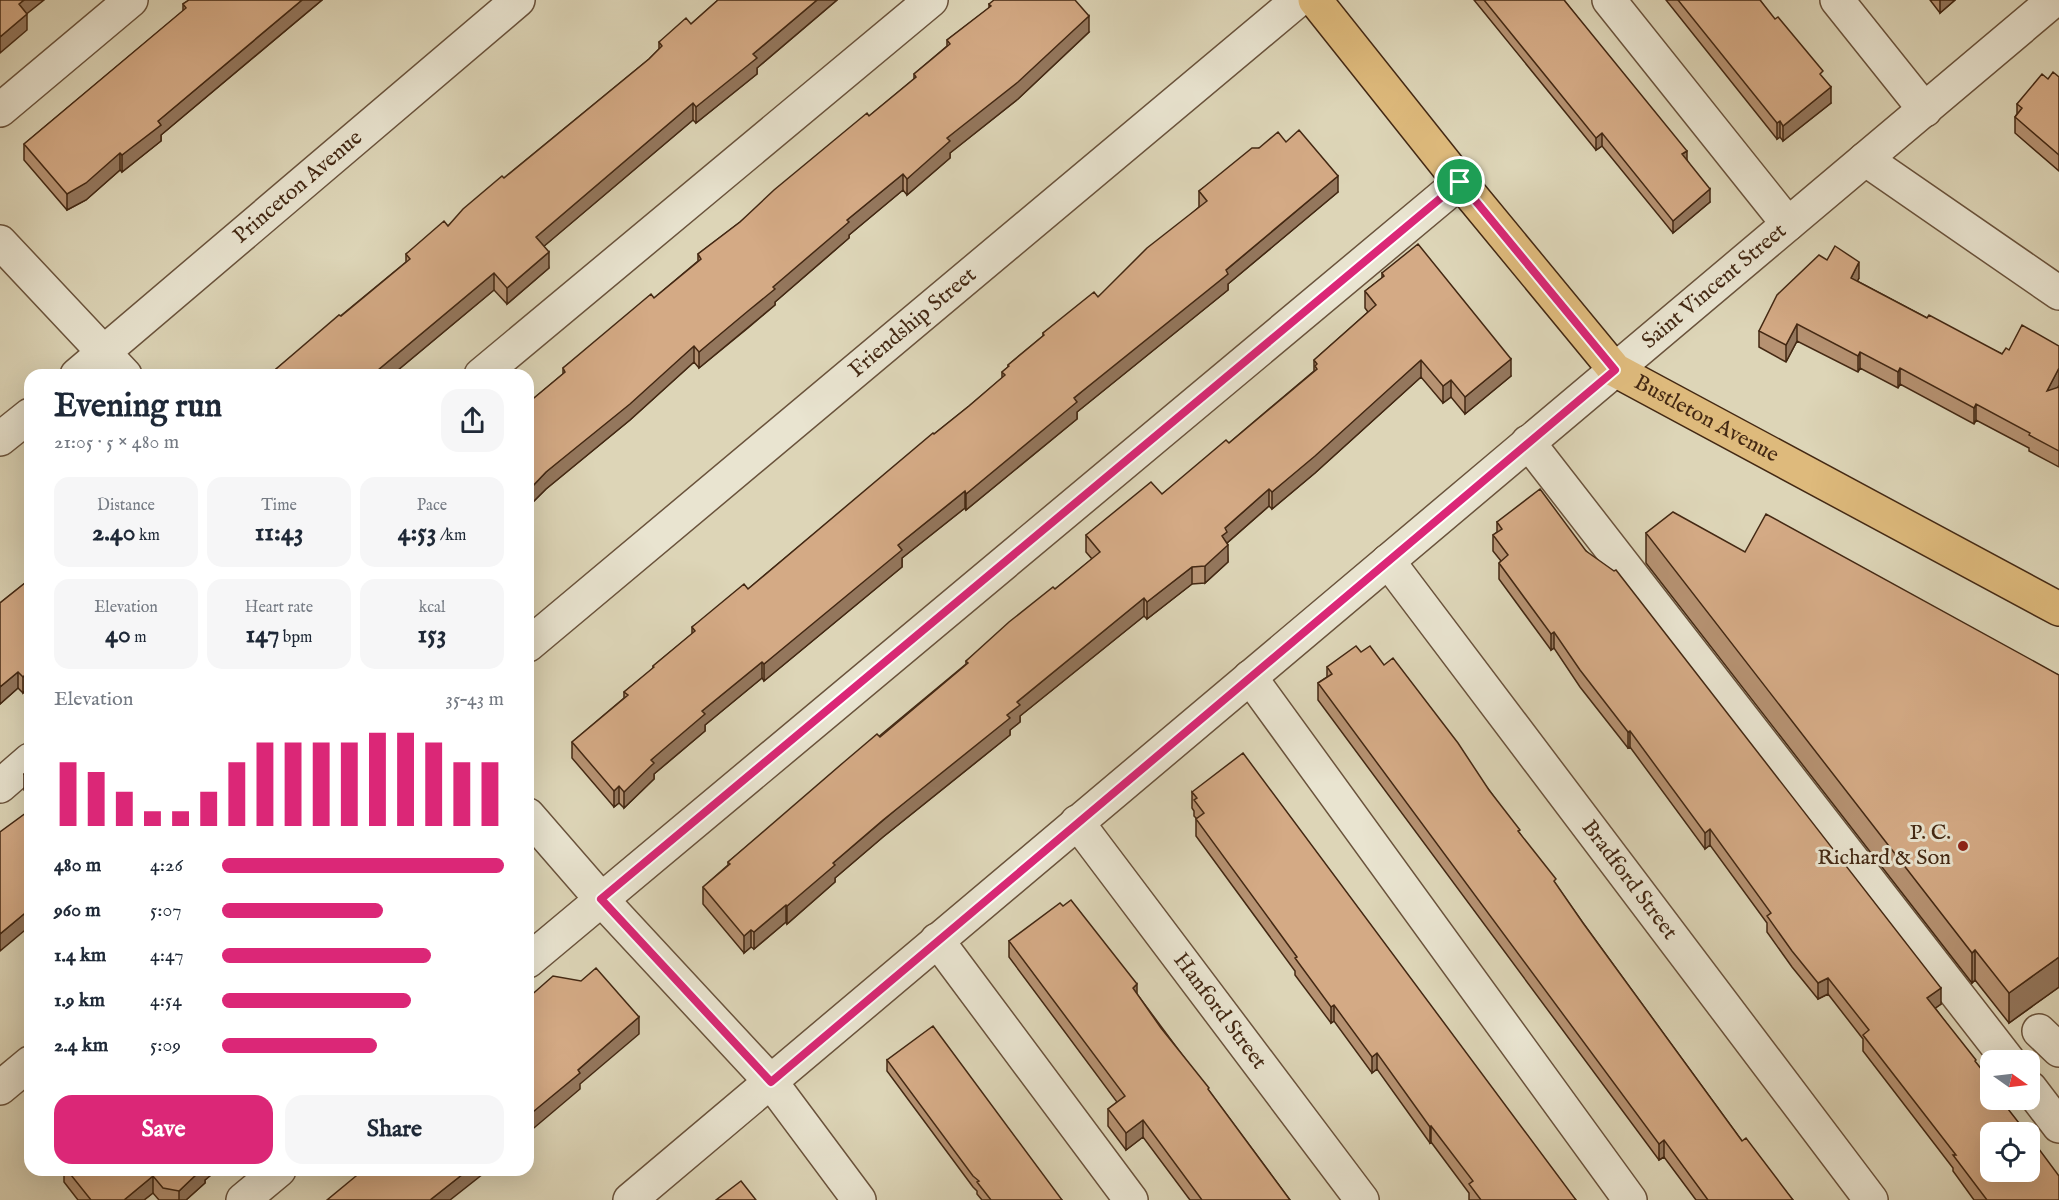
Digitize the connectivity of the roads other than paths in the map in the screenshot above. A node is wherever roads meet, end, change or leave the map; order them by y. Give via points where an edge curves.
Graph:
1 (131, 0) edge
2 (518, 0) edge
3 (931, 0) edge
4 (1298, 0) edge
5 (1315, 0) edge
6 (1609, 0) edge
7 (1837, 0) edge
8 (2054, 0) edge
9 (0, 110) edge
10 (1925, 110) junction
11 (1865, 159) junction
12 (1460, 182) junction
13 (1788, 224) junction
14 (0, 242) edge
15 (2059, 293) edge
16 (114, 364) edge
17 (97, 369) edge
18 (488, 369) edge
19 (1615, 370) junction
20 (24, 419) edge
21 (0, 440) edge
22 (1528, 442) junction
23 (1388, 561) junction
24 (2059, 609) edge
25 (534, 640) edge
26 (1250, 676) junction
27 (24, 765) edge
28 (0, 786) edge
29 (1077, 822) junction
30 (534, 823) edge
31 (601, 899) junction
32 (937, 940) junction
33 (534, 956) edge
34 (2000, 1050) edge
35 (24, 1068) edge
36 (771, 1082) junction
37 (0, 1088) edge
38 (2040, 1101) edge
39 (2059, 1126) edge
40 (272, 1176) edge
41 (243, 1200) edge
42 (630, 1200) edge
43 (858, 1200) edge
44 (1131, 1200) edge
45 (1362, 1200) edge
46 (1630, 1200) edge
47 (1871, 1200) edge

1 - 9 street
2 - 16 street, Princeton Avenue
3 - 18 street
4 - 25 street, Friendship Street
5 - 12 main road, Bustleton Avenue
6 - 13 street
7 - 10 street
8 - 10 street, Saint Vincent Street
10 - 11 street, Saint Vincent Street
11 - 13 street, Saint Vincent Street
11 - 15 street
12 - 19 main road, Bustleton Avenue
12 - 31 street
13 - 19 street, Saint Vincent Street
14 - 16 street
16 - 17 street, Princeton Avenue
19 - 22 street, Saint Vincent Street
19 - 24 main road, Bustleton Avenue
20 - 21 street
22 - 23 street, Saint Vincent Street
22 - 34 street
23 - 26 street, Saint Vincent Street
23 - 47 street, Bradford Street
26 - 29 street, Saint Vincent Street
26 - 46 street
27 - 28 street
29 - 32 street, Saint Vincent Street
29 - 45 street, Hanford Street
30 - 31 street
31 - 33 street
31 - 36 street
32 - 36 street, Saint Vincent Street
32 - 44 street
35 - 37 street
36 - 42 street, Saint Vincent Street
36 - 43 street
38 - 39 street
40 - 41 street

